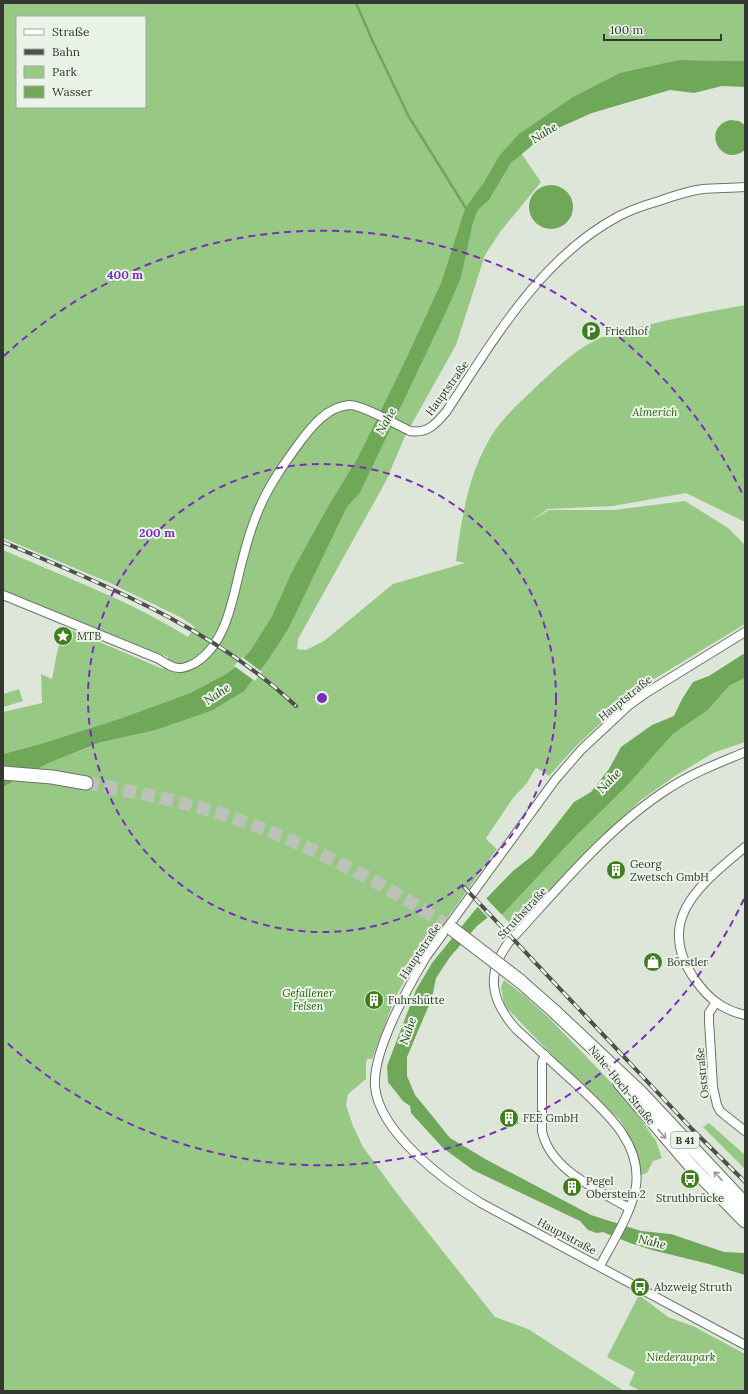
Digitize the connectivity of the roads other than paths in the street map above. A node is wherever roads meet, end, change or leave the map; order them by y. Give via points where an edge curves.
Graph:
1 (745, 188) edge
2 (3, 594) edge
3 (745, 632) edge
4 (745, 752) edge
5 (3, 773) edge
6 (86, 783) tunnel mouth
7 (745, 847) edge
8 (451, 928) tunnel mouth
9 (716, 1002) junction
10 (745, 1015) edge
11 (588, 1042) junction
12 (545, 1055) junction
13 (745, 1131) edge
14 (745, 1204) edge
15 (628, 1211) junction
16 (745, 1221) edge
17 (600, 1266) junction
18 (745, 1345) edge

1 - 2 street, Hauptstraße via 701,190 652,203 620,216 578,243 532,290 438,421 426,430 410,431 363,408 350,405 327,413 307,432 277,474 259,509 243,557 232,605 219,636 210,650 192,665 172,667 159,659
3 - 17 street, Hauptstraße via 646,693 609,724 566,766 426,957 400,1002 383,1045 375,1076 377,1096 394,1129 437,1173 465,1193
4 - 12 street, Struthstraße via 687,778 636,812 611,834 503,950 495,970 496,998 506,1018
5 - 6 main road
7 - 9 street via 697,890 686,907 680,927 679,939 686,964 700,986
8 - 11 main road, B 41, bridge via 520,981
9 - 10 street via 726,1009
9 - 13 street, Oststraße via 709,1013 714,1097 720,1111
14 -> 11 main road, Nahe-Hoch-Straße / B 41 via 640,1092
11 -> 16 main road, Nahe-Hoch-Straße / B 41 via 663,1134
12 - 15 street, Struthstraße via 609,1116 626,1138 637,1172 634,1196
12 - 15 street via 542,1062 544,1140 566,1169
15 - 17 street, Struthstraße
17 - 18 street, Hauptstraße

